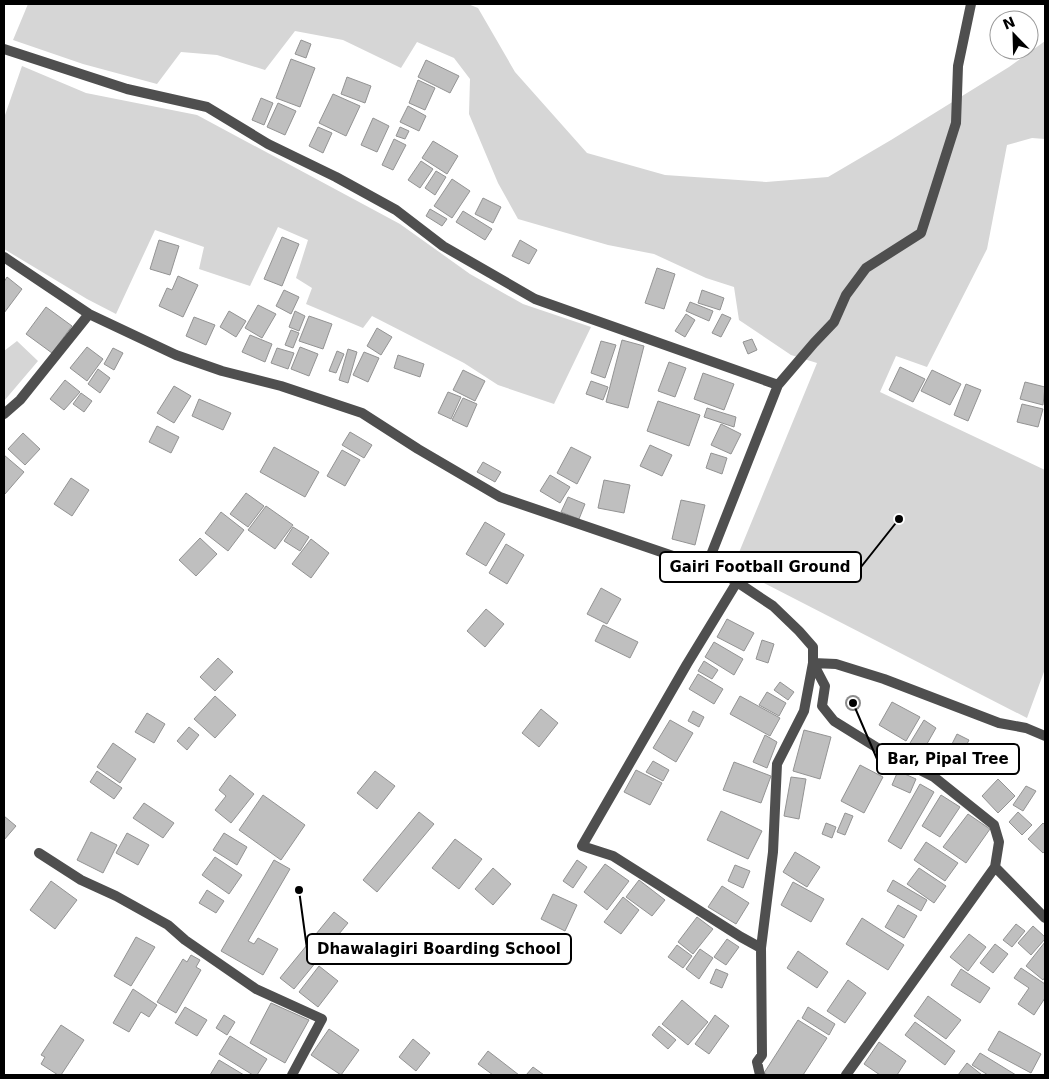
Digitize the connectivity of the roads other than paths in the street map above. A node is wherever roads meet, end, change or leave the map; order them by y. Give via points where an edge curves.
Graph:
1 (971, 4) edge
2 (4, 49) edge
3 (4, 257) edge
4 (89, 314) junction
5 (778, 385) junction
6 (4, 414) edge
7 (707, 565) junction
8 (737, 582) junction
9 (814, 663) junction
10 (1045, 736) edge
11 (39, 853) dead end
12 (995, 867) junction
13 (1045, 918) edge
14 (761, 948) junction
15 (292, 1075) edge
16 (760, 1075) edge
17 (846, 1075) edge

1 - 5 street via 958,66 956,123 921,233 866,268 846,295 834,322
2 - 5 street via 127,89 208,108 268,144 396,210 443,246 534,299
3 - 4 street
4 - 6 street via 20,400
4 - 7 street via 222,371 281,386 362,413 500,497
5 - 7 street
7 - 8 street
8 - 9 street via 773,606 799,631 813,647
8 - 14 street via 582,846 613,856
9 - 10 street via 836,664 876,676 1000,723
9 - 12 street via 825,686 822,706 834,721 884,752 934,777 994,825 999,842
9 - 14 street via 804,711 777,764 773,852
11 - 15 street via 81,880 160,920 256,988 322,1019
12 - 13 street
12 - 17 street
14 - 16 street via 762,1055 757,1062

